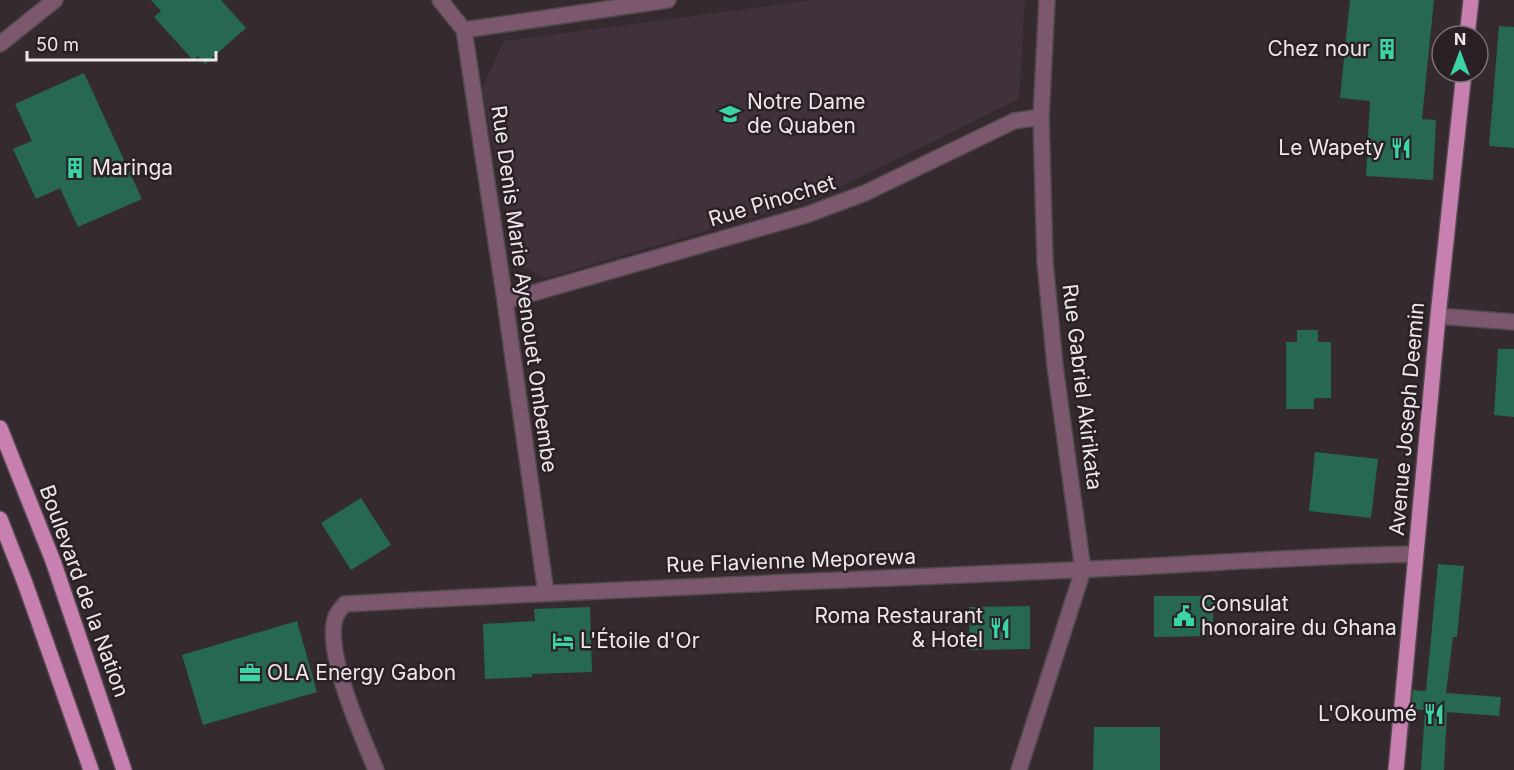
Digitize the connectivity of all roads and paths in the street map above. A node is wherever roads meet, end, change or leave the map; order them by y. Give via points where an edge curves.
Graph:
1 (55, 0) edge
2 (440, 0) edge
3 (668, 0) edge
4 (1047, 0) edge
5 (1471, 0) edge
6 (1468, 24) edge
7 (464, 30) junction
8 (0, 44) edge
9 (1463, 84) edge
10 (1041, 117) junction
11 (505, 301) junction
12 (1438, 316) junction
13 (1514, 322) edge
14 (0, 428) edge
15 (0, 519) edge
16 (1415, 554) junction
17 (1083, 570) junction
18 (546, 593) junction
19 (91, 770) edge
20 (124, 770) edge
21 (376, 770) edge
22 (1019, 770) edge
23 (1396, 770) edge

1 - 8 street
2 - 7 street
3 - 7 street
4 - 10 street, Rue Gabriel Akirikata
5 - 6 main road
7 - 11 street, Rue Denis Marie Ayenouet Ombembe
9 - 12 main road, Avenue Joseph Deemin
10 - 11 street, Rue Pinochet via 1014,121 865,193 806,215
10 - 17 street, Rue Gabriel Akirikata via 1048,302
11 - 18 street, Rue Denis Marie Ayenouet Ombembe
12 - 13 street
12 - 16 main road, Avenue Joseph Deemin
14 - 20 main road, Boulevard de la Nation via 53,561
15 - 19 main road
16 - 17 street, Rue Flavienne Meporewa
16 - 23 main road, Avenue Joseph Deemin
17 - 18 street, Rue Flavienne Meporewa
17 - 22 street, Rue Gabriel Akirikata
18 - 21 street, Rue Flavienne Meporewa via 345,603 335,617 333,644 359,730

